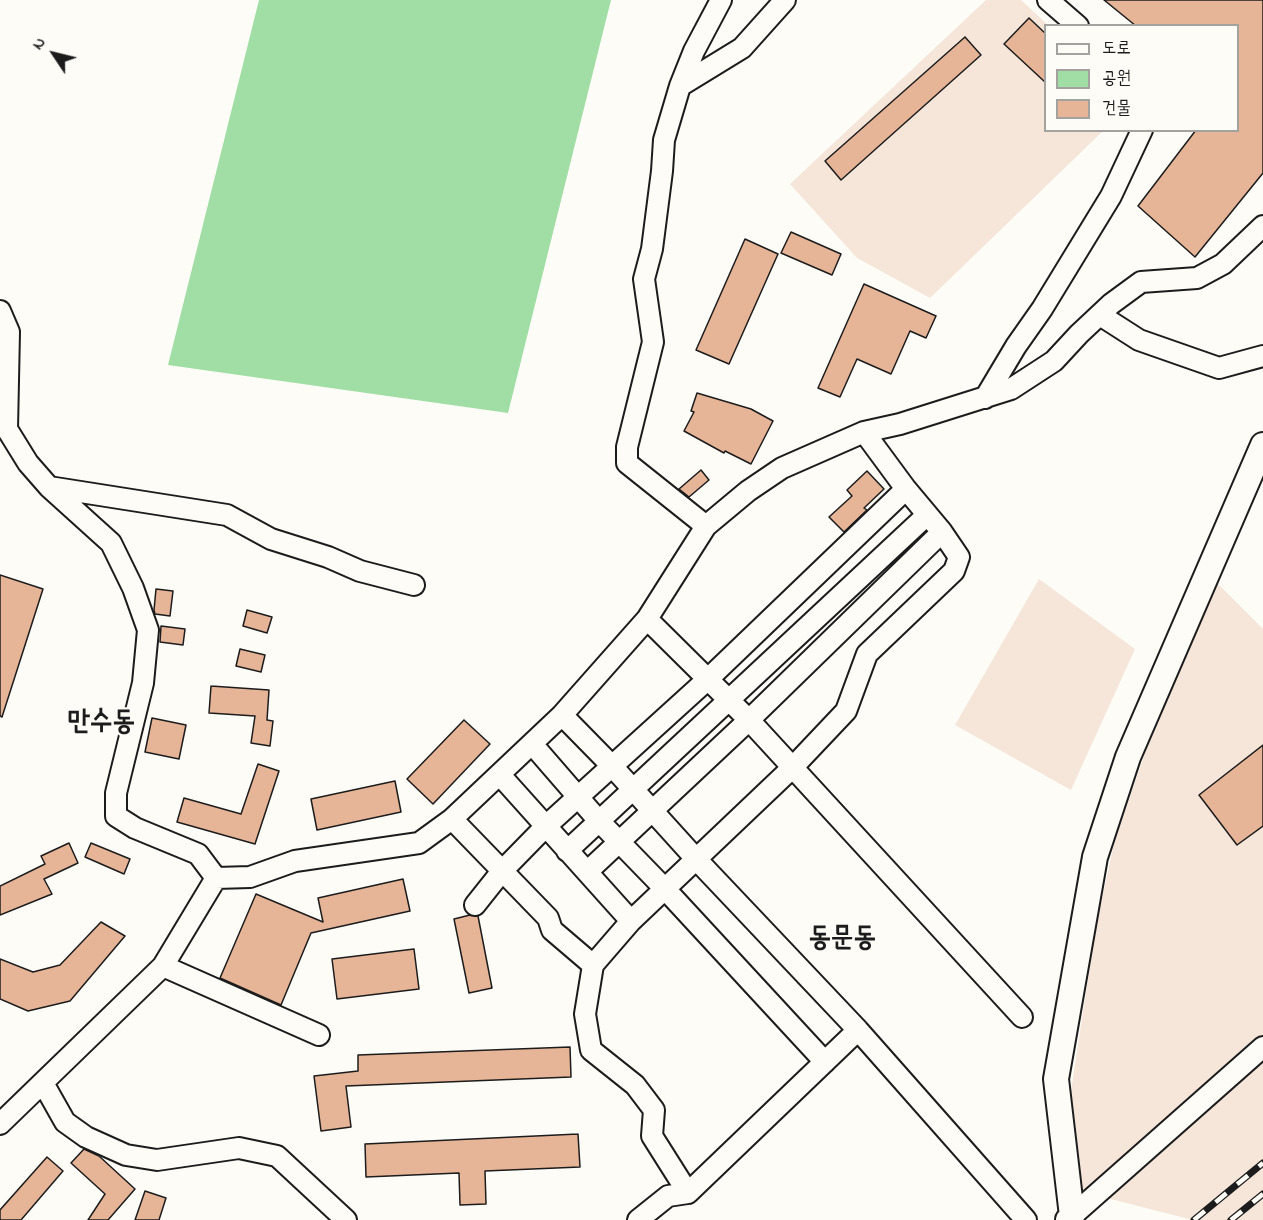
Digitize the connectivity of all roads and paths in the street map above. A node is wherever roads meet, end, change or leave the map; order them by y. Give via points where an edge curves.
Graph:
1 (720, 0) edge
2 (785, 0) edge
3 (1048, 0) edge
4 (1076, 24) edge
5 (680, 86) junction
6 (1141, 132) edge
7 (1263, 226) edge
8 (0, 311) edge
9 (1100, 315) junction
10 (1263, 356) edge
11 (985, 398) junction
12 (864, 432) junction
13 (1263, 445) edge
14 (50, 487) junction
15 (906, 489) junction
16 (927, 515) junction
17 (706, 526) junction
18 (942, 532) junction
19 (414, 585) dead end
20 (647, 619) junction
21 (708, 679) junction
22 (730, 700) junction
23 (562, 715) junction
24 (749, 720) junction
25 (533, 745) junction
26 (611, 765) junction
27 (793, 767) junction
28 (500, 775) junction
29 (634, 789) junction
30 (577, 797) junction
31 (653, 810) junction
32 (452, 819) junction
33 (598, 820) junction
34 (546, 826) junction
35 (620, 842) junction
36 (567, 850) junction
37 (697, 860) junction
38 (502, 871) junction
39 (587, 872) junction
40 (216, 878) junction
41 (666, 890) junction
42 (475, 905) dead end
43 (631, 921) junction
44 (593, 965) junction
45 (163, 966) junction
46 (1022, 1017) dead end
47 (858, 1030) junction
48 (319, 1035) dead end
49 (1263, 1047) edge
50 (825, 1062) junction
51 (43, 1083) junction
52 (0, 1124) edge
53 (688, 1193) junction
54 (1070, 1218) edge
55 (346, 1220) edge
56 (638, 1220) edge
57 (1026, 1220) edge

1 - 5 street
2 - 5 street via 742,48
3 - 4 street
5 - 17 street via 664,140 652,249 644,279 653,342 627,447 627,463
6 - 11 street via 1111,196
7 - 9 street via 1223,264 1197,278 1141,282
8 - 14 street via 9,332 7,429 28,463
9 - 10 street via 1139,340 1219,368
9 - 11 street via 1054,362 1011,389
11 - 12 street
12 - 15 street
12 - 17 street via 782,468
13 - 54 main road via 1128,757 1095,857 1056,1079
14 - 19 street via 227,515 271,539 360,572
14 - 40 street via 111,543 148,630 143,683 116,793 116,816 198,854
15 - 16 street
15 - 21 street
16 - 18 street
16 - 22 street
17 - 20 street
18 - 24 street
18 - 27 street via 959,557 954,571 867,654 846,711
20 - 21 street
20 - 23 street
21 - 22 street
21 - 26 street
22 - 24 street
22 - 29 street
23 - 25 street
23 - 26 street
24 - 27 street
24 - 31 street
25 - 28 street
25 - 30 street
26 - 29 street
26 - 30 street
27 - 37 street
27 - 46 street
28 - 32 street
28 - 34 street
29 - 31 street
29 - 33 street
30 - 33 street
30 - 34 street
31 - 35 street
31 - 37 street
32 - 38 street
32 - 40 street via 418,843 295,861 250,877
33 - 35 street
33 - 36 street
34 - 36 street
34 - 38 street
35 - 39 street
35 - 41 street
36 - 39 street
37 - 41 street
37 - 47 street
38 - 42 street
38 - 44 street via 548,918 552,930
39 - 43 street
40 - 45 street
41 - 43 street
41 - 50 street
43 - 44 street
44 - 53 street via 585,1014 591,1050 635,1084 654,1110 652,1136
45 - 48 street
45 - 51 street
47 - 50 street
47 - 57 street
49 - 54 street
50 - 53 street
51 - 52 street
51 - 55 street via 65,1122 86,1137 126,1155 157,1160 239,1148 277,1156
53 - 56 street via 668,1196

